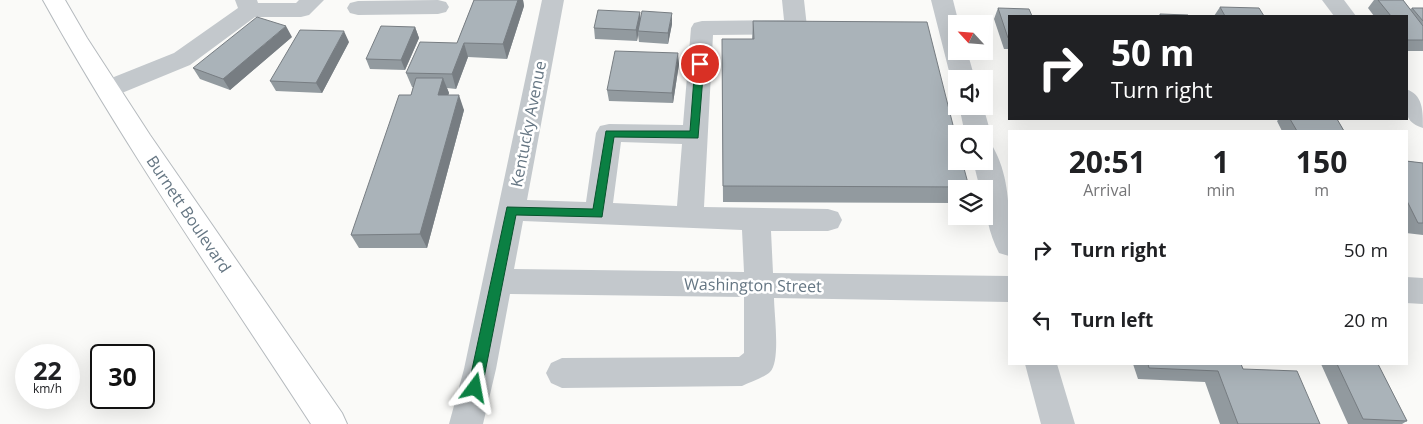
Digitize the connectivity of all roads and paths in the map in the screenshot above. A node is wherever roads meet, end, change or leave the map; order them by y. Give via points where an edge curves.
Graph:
1 (54, 0) edge
2 (313, 0) edge
3 (553, 0) edge
4 (793, 0) edge
5 (942, 0) edge
6 (1333, 0) edge
7 (248, 5) edge
8 (358, 9) edge
9 (436, 12) edge
10 (1344, 15) edge
11 (961, 70) edge
12 (108, 90) junction
13 (1408, 100) edge
14 (1423, 119) edge
15 (695, 135) junction
16 (988, 170) edge
17 (511, 210) junction
18 (598, 214) junction
19 (690, 218) junction
20 (756, 220) junction
21 (828, 220) dead end
22 (1008, 241) edge
23 (497, 280) junction
24 (759, 285) junction
25 (1008, 289) edge
26 (1408, 290) edge
27 (1423, 290) edge
28 (1041, 365) edge
29 (562, 373) dead end
30 (330, 424) edge
31 (466, 424) edge
32 (1058, 424) edge

1 - 12 main road, Burnett Boulevard
2 - 7 street via 301,10
3 - 17 street, Kentucky Avenue
4 - 15 street via 806,27 702,28
5 - 11 street
6 - 10 street
7 - 12 street via 182,60
8 - 9 street
12 - 30 main road, Burnett Boulevard
13 - 14 street
15 - 18 street via 610,133
15 - 19 street
16 - 22 street
17 - 18 street
17 - 23 street, Kentucky Avenue
18 - 19 street
19 - 20 street
20 - 21 street
20 - 24 street
23 - 24 street, Washington Street
23 - 31 street, Kentucky Avenue
24 - 25 street, Washington Street
24 - 29 street via 760,361 742,371
26 - 27 street
28 - 32 street

